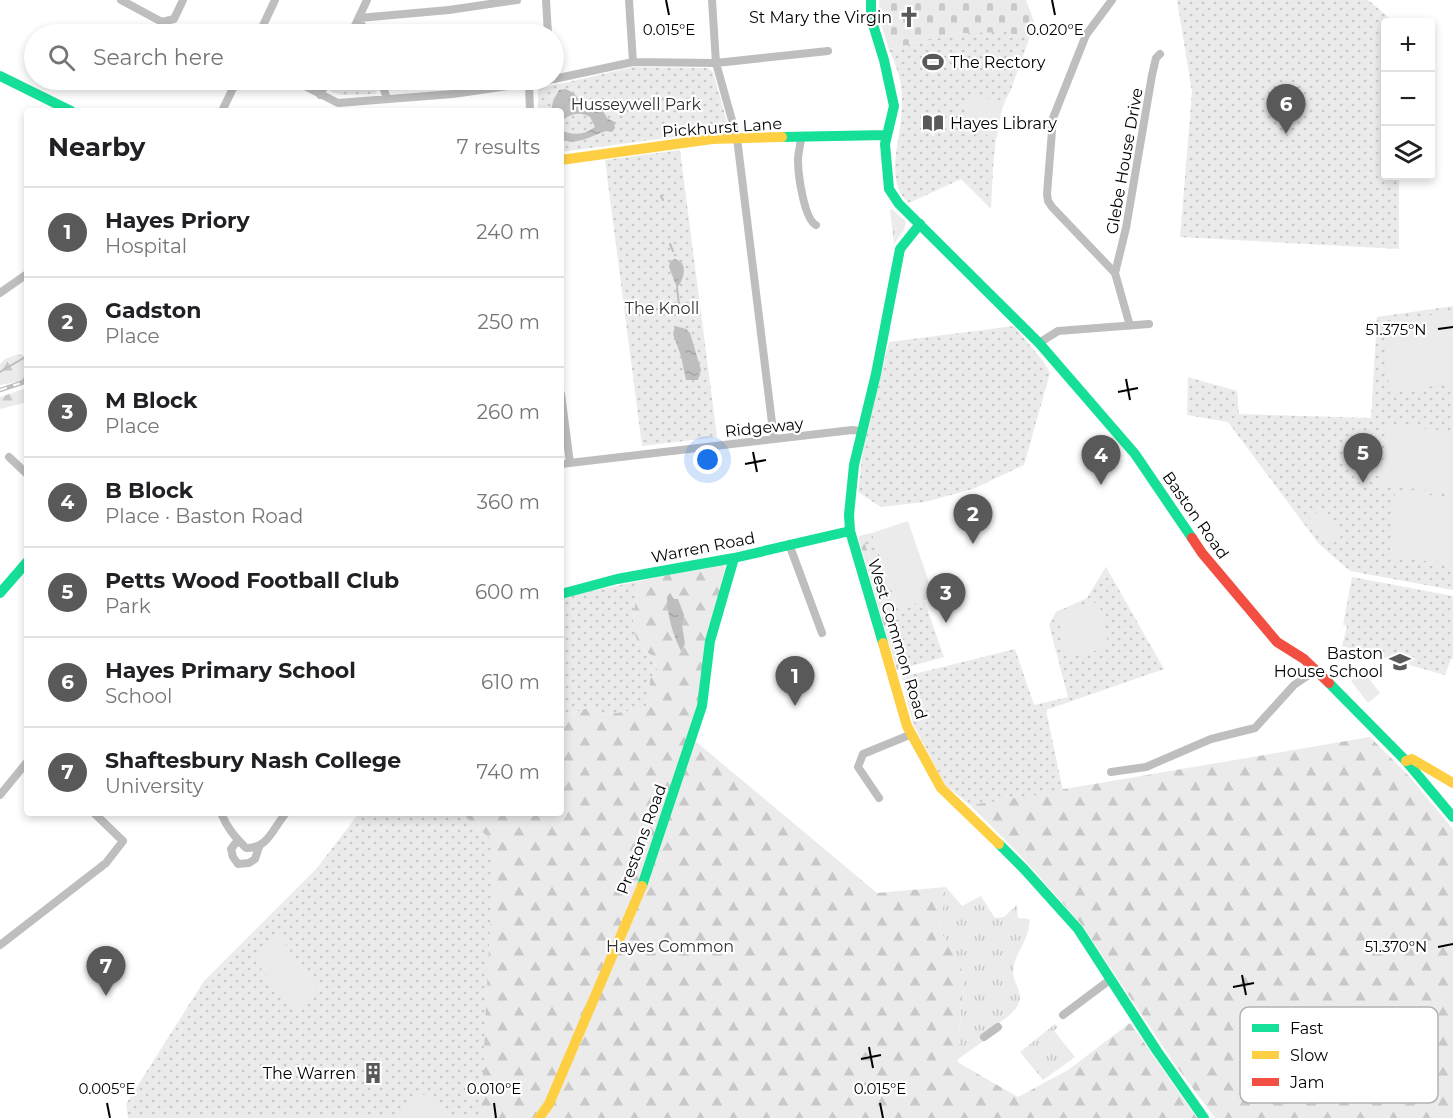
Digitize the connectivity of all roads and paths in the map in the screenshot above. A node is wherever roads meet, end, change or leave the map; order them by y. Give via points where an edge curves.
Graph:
1 (121, 0) edge
2 (183, 0) edge
3 (275, 0) edge
4 (368, 0) edge
5 (518, 0) edge
6 (546, 0) edge
7 (629, 0) edge
8 (712, 0) edge
9 (872, 0) edge
10 (1112, 0) edge
11 (359, 18) junction
12 (264, 24) edge
13 (356, 24) edge
14 (361, 24) edge
15 (547, 24) edge
16 (828, 51) dead end
17 (1160, 54) dead end
18 (633, 62) junction
19 (717, 63) junction
20 (564, 77) edge
21 (1, 78) edge
22 (24, 89) edge
23 (26, 90) edge
24 (232, 90) edge
25 (311, 90) edge
26 (323, 90) edge
27 (384, 90) edge
28 (481, 90) edge
29 (529, 90) edge
30 (320, 95) junction
31 (387, 99) junction
32 (65, 108) edge
33 (223, 108) edge
34 (530, 108) edge
35 (887, 135) junction
36 (801, 136) junction
37 (737, 138) junction
38 (564, 160) edge
39 (920, 224) junction
40 (816, 225) dead end
41 (1115, 273) junction
42 (24, 276) edge
43 (0, 293) edge
44 (1149, 324) dead end
45 (1130, 326) junction
46 (1039, 344) junction
47 (862, 431) junction
48 (774, 439) junction
49 (564, 446) edge
50 (9, 457) dead end
51 (565, 463) edge
52 (24, 471) edge
53 (850, 531) junction
54 (789, 544) junction
55 (734, 558) junction
56 (24, 565) edge
57 (0, 593) edge
58 (564, 593) edge
59 (822, 633) dead end
60 (1316, 670) junction
61 (912, 734) junction
62 (1406, 761) junction
63 (24, 766) edge
64 (1111, 772) dead end
65 (1453, 783) edge
66 (0, 795) edge
67 (879, 798) dead end
68 (97, 816) edge
69 (222, 816) edge
70 (284, 816) edge
71 (1453, 817) edge
72 (238, 840) junction
73 (259, 847) junction
74 (0, 945) edge
75 (1112, 979) junction
76 (1064, 1015) dead end
77 (998, 1027) dead end
78 (984, 1037) dead end
79 (539, 1118) edge
80 (1204, 1118) edge

1 - 2 street via 162,21 174,19
3 - 12 street
4 - 11 street
5 - 11 street
6 - 15 street
7 - 18 street
8 - 19 street
9 - 35 street, Baston Road via 871,18 894,106
10 - 41 street via 1086,35 1053,118 1047,194 1052,207
11 - 13 street
11 - 14 street
16 - 19 street
17 - 41 street, Glebe House Drive via 1152,75
18 - 19 street
18 - 20 street
19 - 37 street
21 - 22 street
23 - 32 street
24 - 33 street
25 - 30 street
26 - 30 street
27 - 31 street
28 - 31 street
29 - 34 street
30 - 31 street via 338,103
35 - 36 street, Pickhurst Lane
35 - 39 street, Baston Road via 890,189
36 - 37 street, Pickhurst Lane
36 - 40 street via 798,159 802,194 810,221
37 - 38 street, Pickhurst Lane
37 - 48 street
39 - 46 street, Baston Road
39 - 47 street, West Common Road via 900,249
41 - 45 street
42 - 43 street
44 - 45 street
45 - 46 street via 1058,331
46 - 60 street, Baston Road via 1135,454 1233,592 1277,642
47 - 48 street, Ridgeway
47 - 53 street, West Common Road via 851,487
48 - 51 street, Ridgeway
49 - 51 street
50 - 52 street
53 - 54 street, Warren Road
53 - 61 street, West Common Road
54 - 55 street, Warren Road
54 - 59 street
55 - 58 street, Warren Road via 617,579
55 - 79 street, Prestons Road via 710,641 702,706 642,887 549,1104
56 - 57 street
60 - 62 street, Baston Road
60 - 64 street via 1294,685 1255,728 1211,738 1146,767
61 - 67 street via 864,754 858,767
61 - 75 street, West Common Road via 942,788 1032,877 1078,929
62 - 65 street via 1412,759
62 - 71 street, Baston Road
63 - 66 street
68 - 74 street via 123,841 106,863
69 - 72 street
70 - 73 street
72 - 73 street via 246,848
72 - 73 street via 231,849 238,864 255,859
75 - 76 street
75 - 80 street, West Common Road
77 - 78 street

